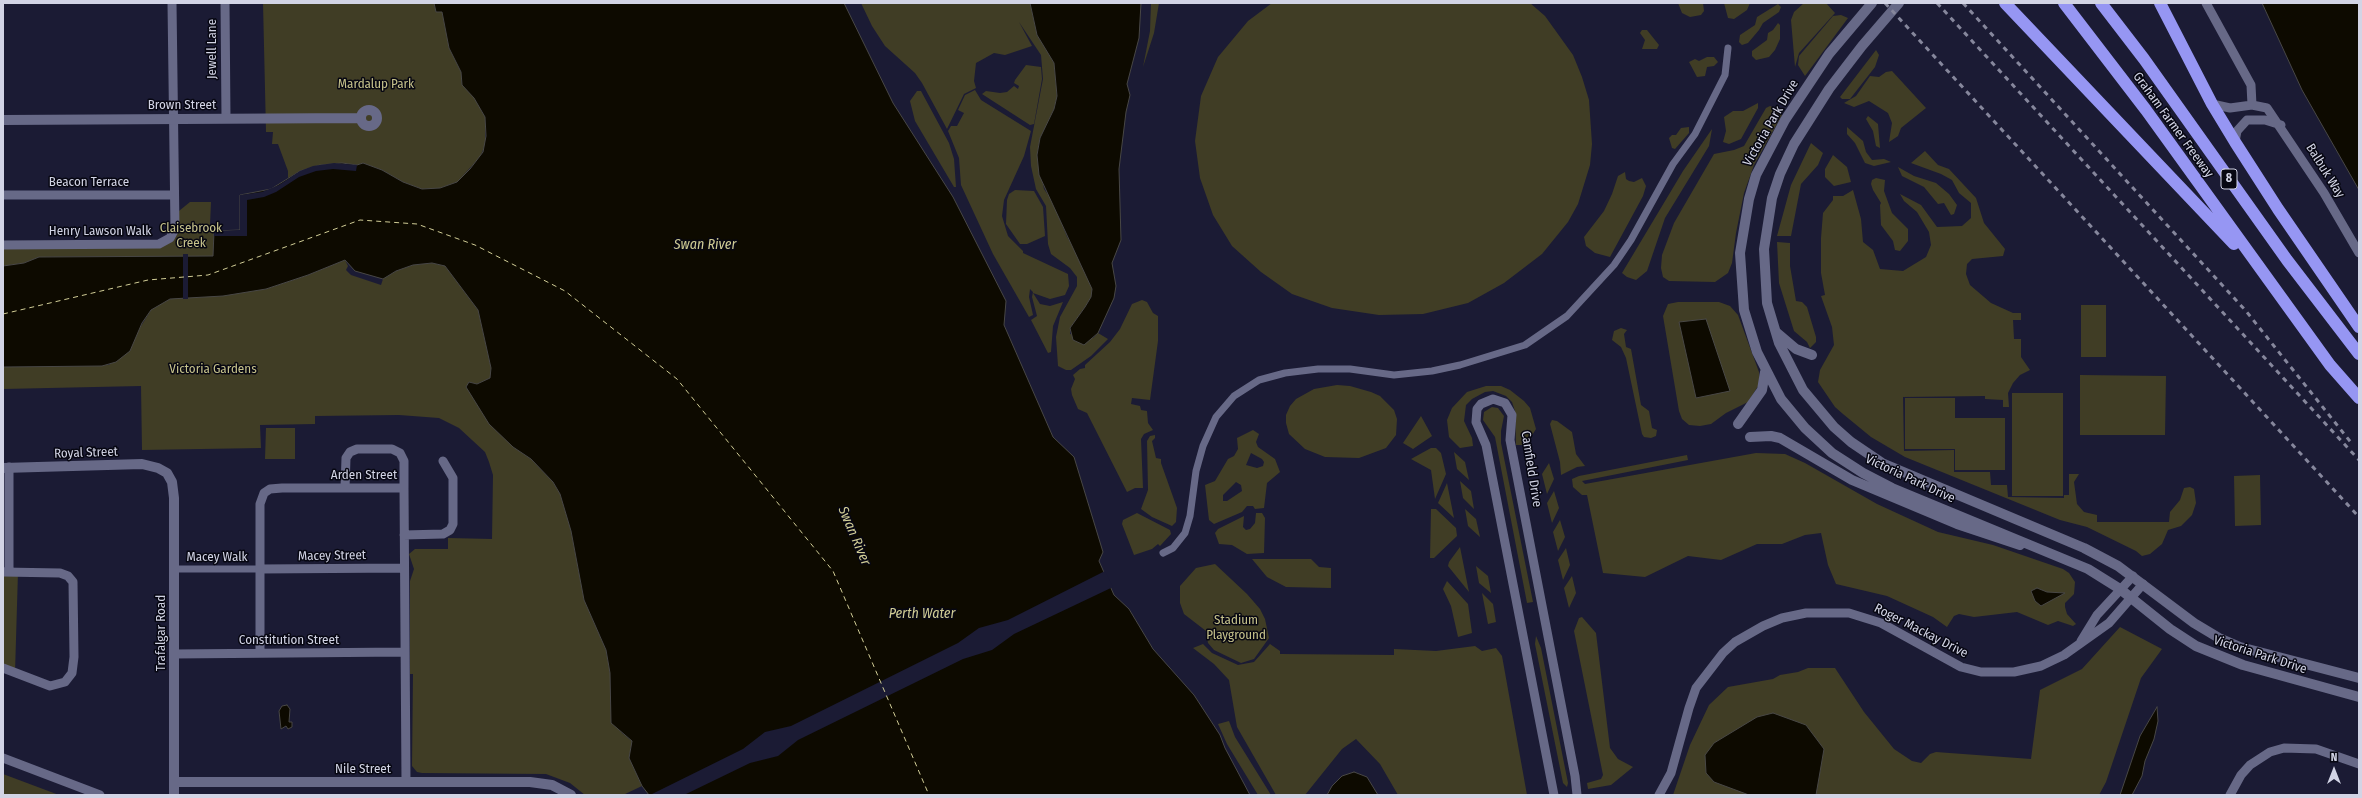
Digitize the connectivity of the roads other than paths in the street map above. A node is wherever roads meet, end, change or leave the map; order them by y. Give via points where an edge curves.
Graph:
1 (172, 3) edge
2 (225, 3) edge
3 (1872, 3) edge
4 (1899, 3) edge
5 (2005, 3) edge
6 (2064, 3) edge
7 (2101, 3) edge
8 (2160, 3) edge
9 (2206, 3) edge
10 (1728, 48) dead end
11 (2212, 104) junction
12 (2252, 105) junction
13 (174, 118) junction
14 (226, 118) junction
15 (360, 118) dead end
16 (3, 120) edge
17 (2281, 125) junction
18 (2235, 142) junction
19 (3, 195) edge
20 (174, 195) junction
21 (3, 245) edge
22 (2359, 253) edge
23 (2264, 275) junction
24 (2359, 327) edge
25 (1774, 331) junction
26 (2359, 354) edge
27 (1812, 355) dead end
28 (1764, 369) junction
29 (2359, 398) edge
30 (1738, 424) dead end
31 (1750, 437) dead end
32 (443, 461) dead end
33 (6, 468) edge
34 (166, 473) joint
35 (345, 488) junction
36 (404, 488) junction
37 (404, 535) junction
38 (1163, 553) dead end
39 (2051, 553) junction
40 (404, 568) junction
41 (174, 569) junction
42 (260, 569) junction
43 (6, 572) edge
44 (2132, 576) junction
45 (2143, 584) junction
46 (2120, 588) junction
47 (2132, 597) junction
48 (2078, 645) junction
49 (404, 652) junction
50 (260, 653) junction
51 (174, 654) junction
52 (3, 668) edge
53 (2359, 678) edge
54 (2359, 697) edge
55 (3, 758) edge
56 (2359, 764) edge
57 (174, 782) junction
58 (406, 782) junction
59 (100, 795) edge
60 (174, 795) edge
61 (571, 795) edge
62 (1554, 795) edge
63 (1577, 795) edge
64 (1659, 795) edge
65 (2230, 795) edge

1 - 13 street, Henry Lawson Walk
2 - 14 street, Jewell Lane
3 - 28 street, Victoria Park Drive via 1812,78 1785,120 1756,175 1741,240 1740,266 1744,310
4 - 25 street, Victoria Park Drive via 1829,89 1802,131 1780,174 1767,223 1764,266 1765,288
5 - 23 highway
6 - 23 highway, Graham Farmer Freeway / 8 via 2146,110
7 - 26 highway, Graham Farmer Freeway / 8 via 2144,59 2287,260
8 - 11 highway
9 - 12 street via 2251,85
10 - 38 street via 1724,75 1695,134 1673,164 1614,266 1567,316 1525,345 1432,371 1394,375 1350,369 1318,369 1285,373 1259,380 1234,396 1216,417 1203,446 1196,471 1185,533 1173,548
11 - 12 street, Balbuk Way via 2230,108
11 - 18 highway
12 - 17 street, Balbuk Way via 2267,108
13 - 14 street, Brown Street
13 - 16 street, Brown Street
13 - 20 street, Henry Lawson Walk
14 - 15 street, Brown Street
17 - 18 street via 2264,120 2248,120 2237,131
17 - 22 street, Balbuk Way
18 - 24 highway
19 - 20 street, Beacon Terrace
20 - 21 street, Henry Lawson Walk via 175,229 170,238 159,244
23 - 29 highway, Graham Farmer Freeway / 8 via 2330,365
25 - 27 street via 1796,349
25 - 44 street, Victoria Park Drive via 1803,390 1826,418 1851,442 1882,463 2084,548
28 - 30 street via 1762,390
28 - 39 street, Victoria Park Drive via 1781,399 1805,428 1832,453 1863,473 1892,488
31 - 39 street via 1780,438 1852,480 1957,524 2007,542
32 - 37 street via 453,478 453,524 450,530 443,534
33 - 34 street, Royal Street via 142,464
33 - 43 street
34 - 41 street, Trafalgar Road via 172,482 174,498
35 - 36 street, Arden Street
35 - 36 street via 346,458 350,452 357,449 392,449 400,453 404,461
35 - 42 street, Arden Street via 282,488 270,489 264,494 260,504
36 - 37 street, Arden Street
37 - 40 street, Arden Street
39 - 46 street, Victoria Park Drive via 2088,569
40 - 42 street, Macey Street
40 - 49 street, Arden Street
41 - 42 street, Macey Walk
41 - 51 street, Trafalgar Road
42 - 50 street, Arden Street
43 - 52 street via 60,573 68,576 73,582 74,657 72,674 65,682 50,686
44 - 45 street, Victoria Park Drive
44 - 46 street, Roger Mackay Drive
45 - 47 street, Roger Mackay Drive
45 - 53 street, Victoria Park Drive via 2194,624 2219,638
46 - 47 street, Victoria Park Drive
46 - 48 street, Roger Mackay Drive via 2097,615
47 - 48 street, Roger Mackay Drive via 2109,623
47 - 54 street, Victoria Park Drive via 2170,629 2212,654
48 - 64 street, Roger Mackay Drive via 2042,666 1996,673 1961,667 1894,629 1865,617 1823,611 1782,618 1736,642 1712,665 1689,708 1671,773
49 - 50 street, Constitution Street
49 - 58 street, Arden Street
50 - 51 street, Constitution Street
51 - 57 street, Trafalgar Road
55 - 59 street
56 - 65 street via 2316,749 2284,748 2270,752 2250,764
57 - 58 street, Nile Street
57 - 60 street, Trafalgar Road
58 - 61 street, Nile Street via 530,782 552,785
62 - 63 street, Camfield Drive via 1486,445 1476,422 1477,409 1481,404 1493,399 1505,403 1512,415 1510,440

